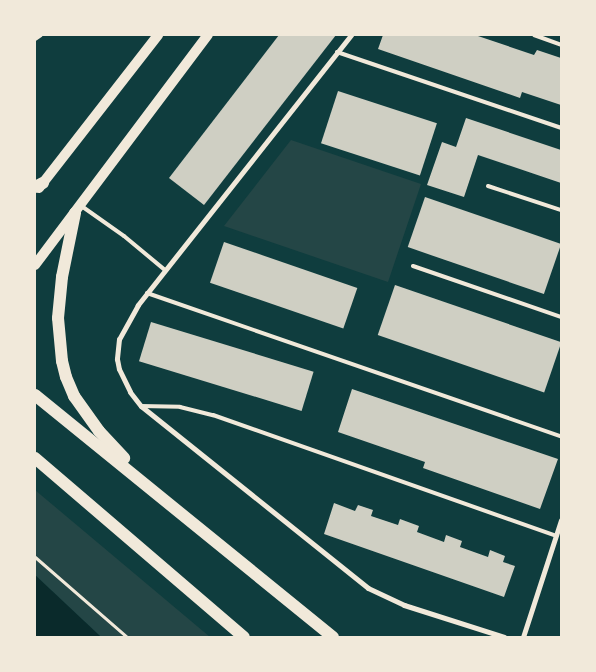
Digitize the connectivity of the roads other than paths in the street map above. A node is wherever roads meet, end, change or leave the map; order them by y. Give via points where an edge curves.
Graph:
1 (41, 35) edge
2 (158, 35) edge
3 (208, 35) edge
4 (351, 35) edge
5 (534, 35) edge
6 (35, 39) edge
7 (561, 45) edge
8 (337, 52) junction
9 (561, 128) edge
10 (488, 186) dead end
11 (38, 188) edge
12 (77, 209) junction
13 (561, 210) edge
14 (35, 265) edge
15 (413, 266) dead end
16 (165, 270) junction
17 (147, 293) junction
18 (561, 317) edge
19 (35, 395) edge
20 (141, 406) junction
21 (561, 436) edge
22 (35, 458) edge
23 (151, 488) junction
24 (561, 520) edge
25 (556, 536) junction
26 (244, 637) edge
27 (332, 637) edge
28 (504, 637) edge
29 (523, 637) edge

1 - 6 lane
2 - 11 main road
3 - 12 main road
4 - 8 street
5 - 7 lane
8 - 9 lane
8 - 16 street
10 - 13 lane
12 - 14 main road
12 - 16 lane via 124,236
12 - 23 main road via 62,277 58,318 58,337 66,377 74,396 99,431
15 - 18 lane
16 - 17 street
17 - 20 street via 124,327 117,348 122,379
17 - 21 lane
19 - 23 main road
20 - 25 lane via 180,407 213,415
20 - 28 street via 368,588 404,605
22 - 26 main road
23 - 27 main road
24 - 25 street
25 - 29 street

